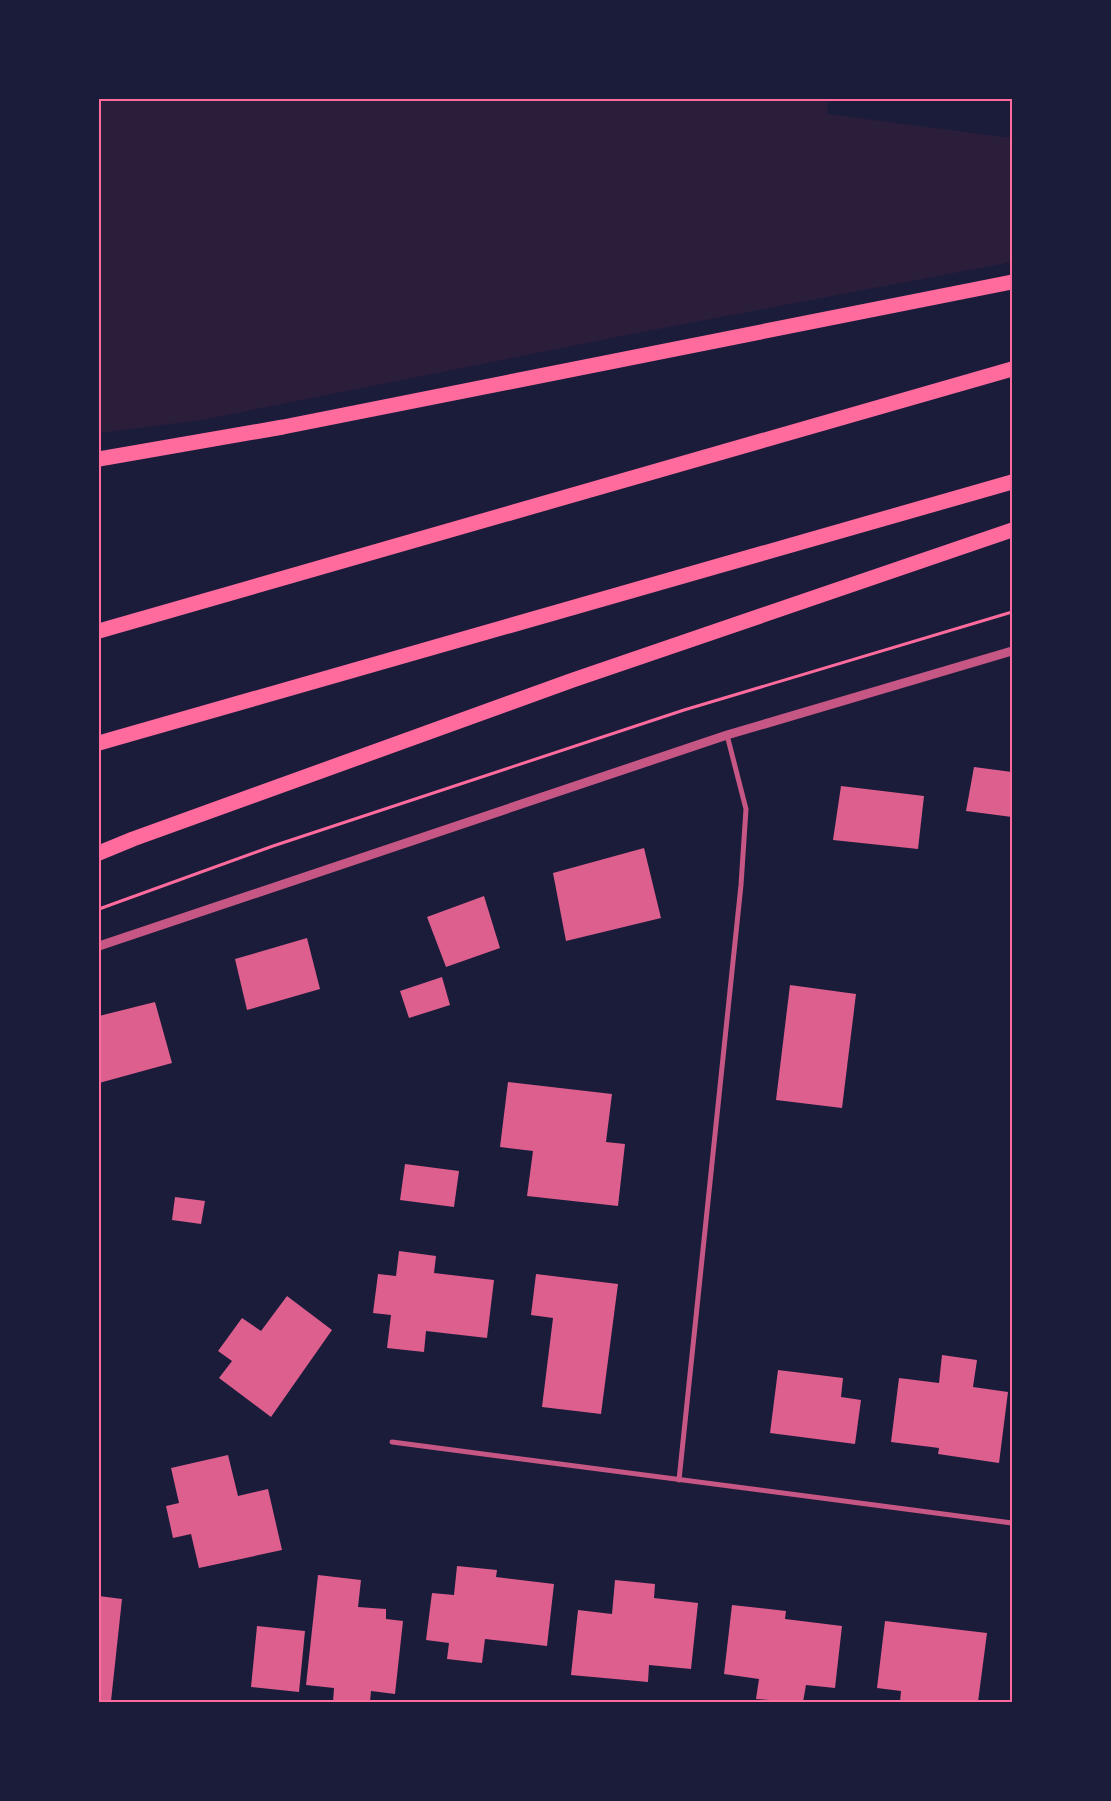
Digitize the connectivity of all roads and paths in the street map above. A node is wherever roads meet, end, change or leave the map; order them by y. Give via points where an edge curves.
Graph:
1 (1012, 282) edge
2 (1012, 370) edge
3 (99, 459) edge
4 (1012, 482) edge
5 (1012, 530) edge
6 (1012, 612) edge
7 (99, 631) edge
8 (1012, 651) edge
9 (728, 735) junction
10 (99, 744) edge
11 (99, 853) edge
12 (99, 909) edge
13 (99, 946) edge
14 (392, 1442) dead end
15 (679, 1480) junction
16 (1012, 1522) edge

1 - 3 highway via 283,427
2 - 7 highway
4 - 10 highway
5 - 11 highway via 573,680
6 - 12 path via 675,713 273,846
8 - 9 street
9 - 13 street
9 - 15 street via 746,809 741,885
14 - 15 street
15 - 16 street

